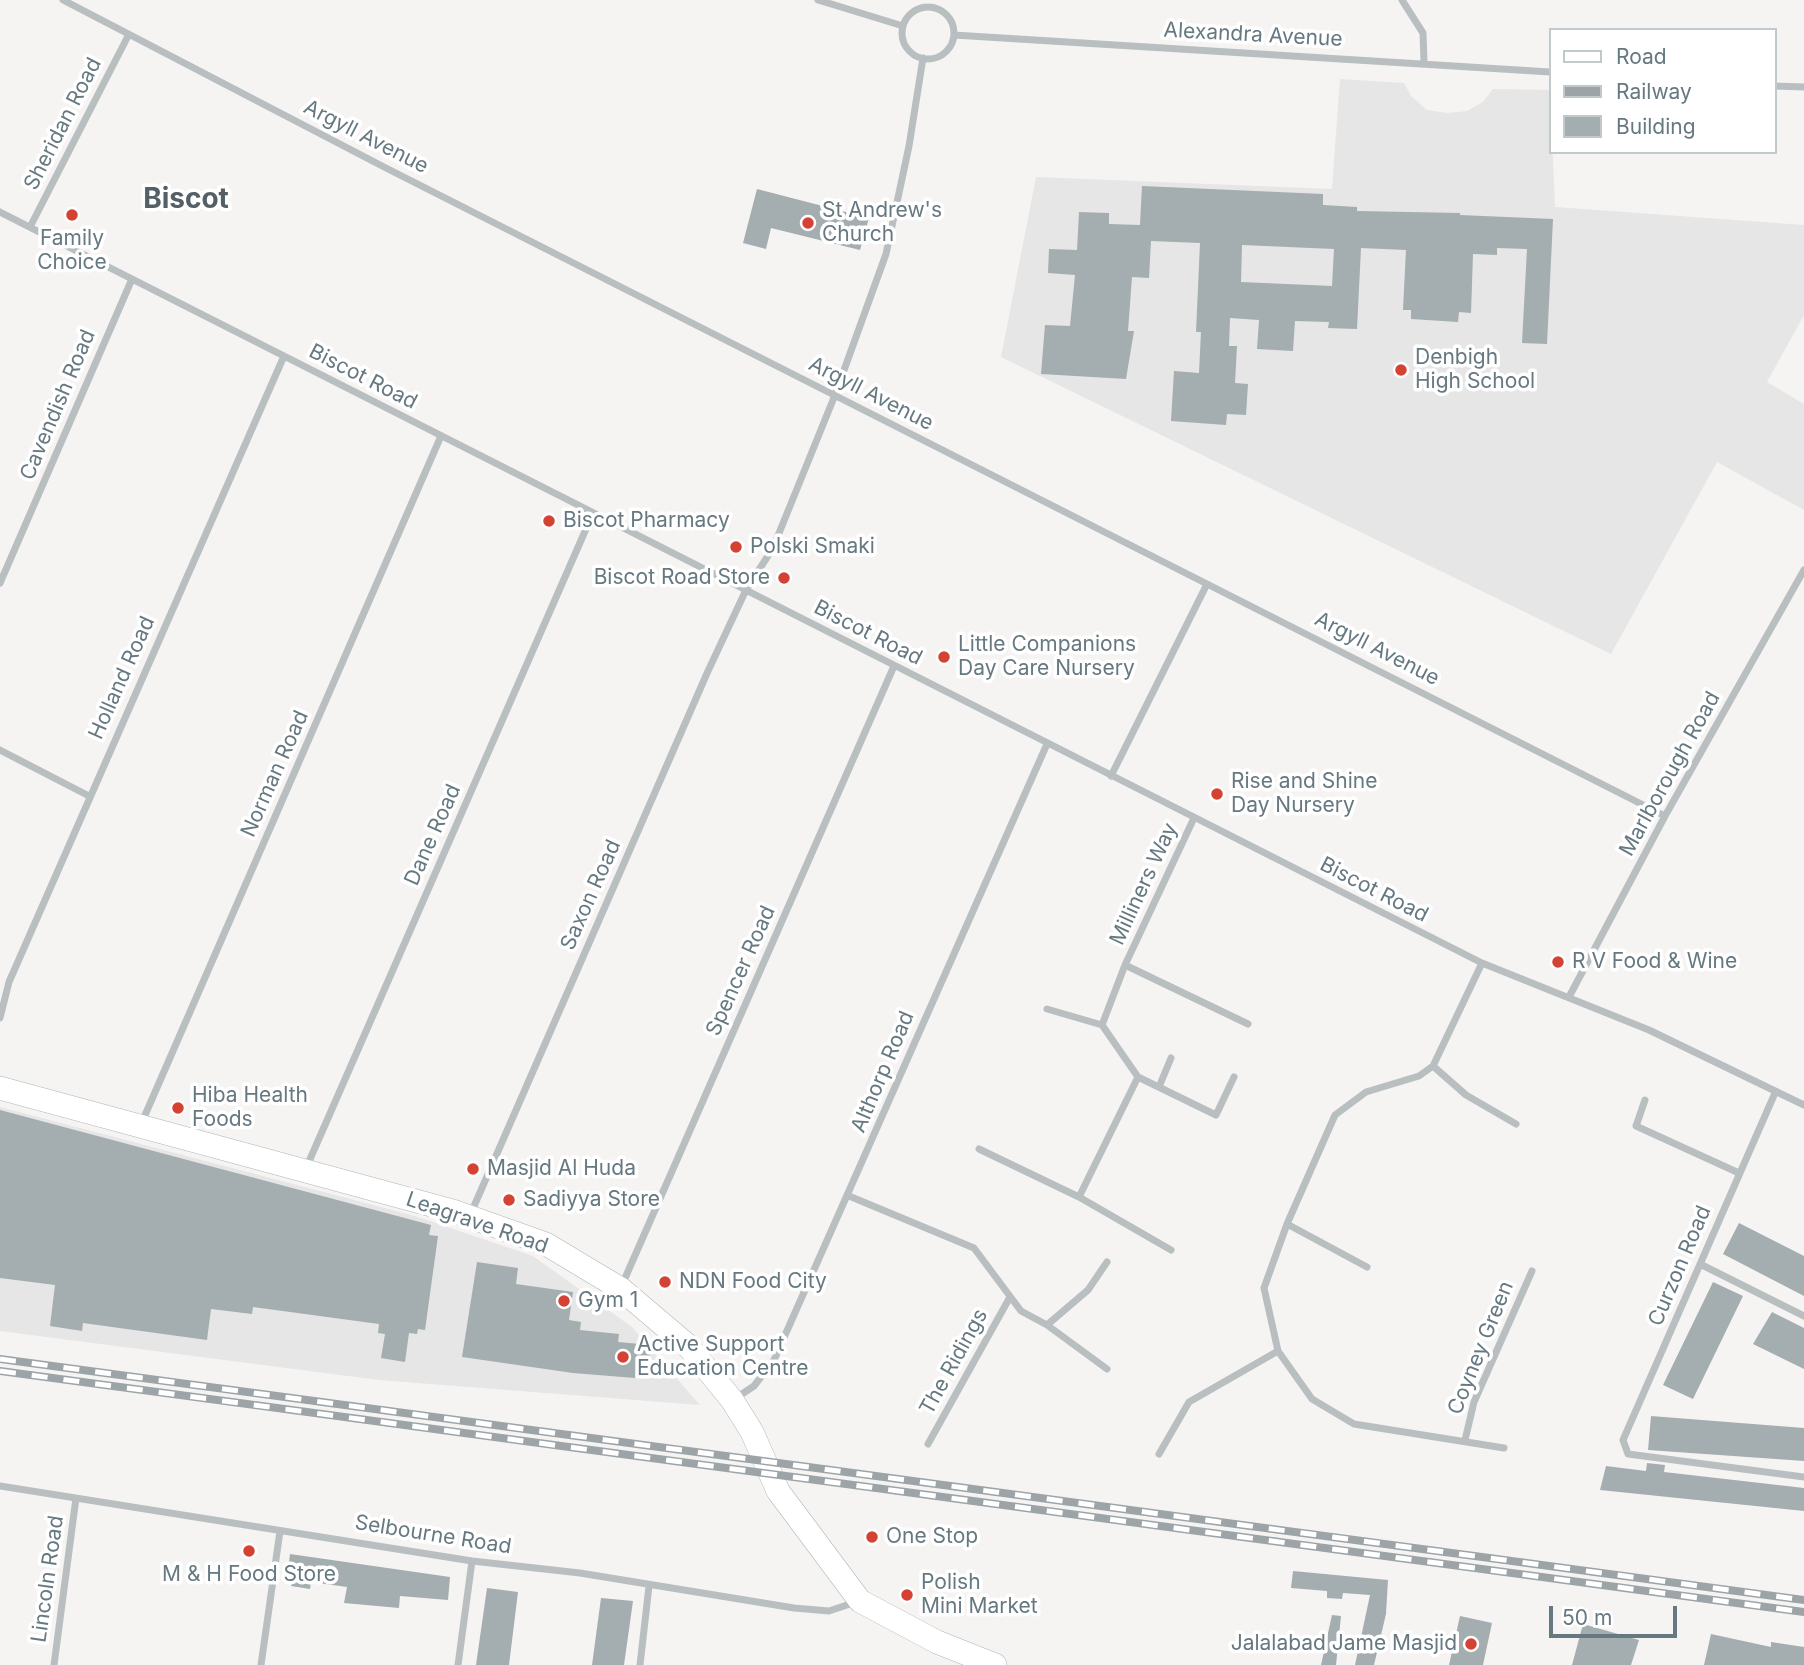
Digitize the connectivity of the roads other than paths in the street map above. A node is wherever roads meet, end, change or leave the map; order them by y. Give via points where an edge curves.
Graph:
1 (63, 0) edge
2 (817, 0) edge
3 (1402, 0) edge
4 (928, 3) edge
5 (903, 26) junction
6 (954, 35) junction
7 (128, 36) junction
8 (923, 58) junction
9 (1424, 61) junction
10 (1548, 72) edge
11 (1776, 86) edge
12 (1804, 87) edge
13 (0, 212) edge
14 (30, 227) junction
15 (132, 279) junction
16 (284, 356) junction
17 (835, 395) junction
18 (441, 436) junction
19 (593, 513) junction
20 (1804, 570) edge
21 (0, 583) edge
22 (1207, 584) junction
23 (746, 590) junction
24 (894, 666) junction
25 (1046, 744) junction
26 (0, 750) edge
27 (1111, 776) junction
28 (89, 796) junction
29 (1665, 816) junction
30 (1194, 818) junction
31 (1482, 964) junction
32 (1125, 965) junction
33 (1569, 997) junction
34 (1047, 1009) dead end
35 (0, 1018) edge
36 (1248, 1024) dead end
37 (1102, 1025) junction
38 (1171, 1058) dead end
39 (1433, 1066) junction
40 (1138, 1077) junction
41 (1234, 1077) dead end
42 (1159, 1087) junction
43 (0, 1088) edge
44 (1775, 1093) junction
45 (1645, 1100) dead end
46 (1804, 1105) edge
47 (141, 1124) junction
48 (1516, 1124) dead end
49 (979, 1149) dead end
50 (305, 1170) junction
51 (1739, 1173) junction
52 (849, 1196) junction
53 (1079, 1197) junction
54 (470, 1216) junction
55 (1287, 1224) junction
56 (1171, 1250) dead end
57 (1107, 1262) dead end
58 (1700, 1264) junction
59 (1367, 1267) dead end
60 (1532, 1271) dead end
61 (621, 1289) junction
62 (1010, 1297) junction
63 (1804, 1316) edge
64 (1047, 1325) junction
65 (1278, 1351) junction
66 (1107, 1369) dead end
67 (732, 1400) junction
68 (1465, 1440) junction
69 (928, 1444) dead end
70 (1504, 1448) dead end
71 (1159, 1454) dead end
72 (1804, 1477) edge
73 (0, 1486) edge
74 (76, 1498) junction
75 (280, 1531) junction
76 (472, 1561) junction
77 (649, 1586) junction
78 (860, 1601) junction
79 (54, 1665) edge
80 (261, 1665) edge
81 (458, 1665) edge
82 (640, 1665) edge
83 (995, 1665) edge

1 - 7 street, Argyll Avenue
2 - 5 street
3 - 9 street via 1423,33
4 - 5 street via 912,12
4 - 6 street via 950,18
5 - 8 street via 908,50
6 - 8 street via 947,51
6 - 9 street, Alexandra Avenue
7 - 14 street, Sheridan Road
7 - 17 street, Argyll Avenue
8 - 17 street, Saxon Road via 886,254
9 - 10 street, Alexandra Avenue
11 - 12 street
13 - 14 street, Biscot Road
14 - 15 street, Biscot Road
15 - 16 street, Biscot Road
15 - 21 street, Cavendish Road
16 - 18 street, Biscot Road
16 - 28 street, Holland Road
17 - 22 street, Argyll Avenue
17 - 23 street, Saxon Road via 773,548
18 - 19 street, Biscot Road
18 - 47 street, Norman Road
19 - 23 street, Biscot Road
19 - 50 street, Dane Road
20 - 29 street, Marlborough Road
22 - 27 street
22 - 29 street, Argyll Avenue
23 - 24 street, Biscot Road
23 - 54 street, Saxon Road
24 - 25 street, Biscot Road
24 - 61 street, Spencer Road
25 - 27 street, Biscot Road
25 - 52 street, Althorp Road
26 - 28 street
27 - 30 street, Biscot Road
28 - 35 street, Holland Road via 9,982
29 - 33 street, Marlborough Road
30 - 31 street, Biscot Road
30 - 32 street, Milliners Way
31 - 33 street, Biscot Road
31 - 39 street
32 - 36 street, Milliners Way
32 - 37 street, Milliners Way
33 - 44 street, Biscot Road via 1649,1030
34 - 37 street
37 - 40 street
38 - 42 street
39 - 48 street via 1466,1096
39 - 55 street via 1419,1076 1366,1092 1335,1115
40 - 42 street
40 - 53 street
41 - 42 street via 1216,1115
43 - 47 main road, Leagrave Road
44 - 46 street, Biscot Road
44 - 51 street, Curzon Road
45 - 51 street via 1636,1126
47 - 50 main road, Leagrave Road
49 - 53 street
50 - 54 main road, Leagrave Road
51 - 58 street, Curzon Road
52 - 62 street, The Ridings via 974,1248
52 - 67 street, Althorp Road via 774,1360 754,1386
53 - 56 street
54 - 61 main road, Leagrave Road via 546,1244
55 - 59 street
55 - 65 street via 1264,1288
57 - 64 street via 1088,1290
58 - 63 street
58 - 72 street, Curzon Road via 1623,1440 1628,1454
60 - 68 street, Coyney Green via 1474,1402
61 - 67 main road, Leagrave Road via 687,1345
62 - 64 street, The Ridings via 1021,1311
62 - 69 street, The Ridings
64 - 66 street, The Ridings
65 - 68 street via 1312,1399 1354,1424
65 - 71 street via 1189,1402
67 - 78 main road, Leagrave Road via 778,1491
68 - 70 street
73 - 74 street, Selbourne Road
74 - 75 street, Selbourne Road
74 - 79 street, Lincoln Road
75 - 76 street, Selbourne Road
75 - 80 street
76 - 77 street, Selbourne Road
76 - 81 street
77 - 78 street, Selbourne Road via 829,1611
77 - 82 street
78 - 83 main road, Leagrave Road via 937,1643

